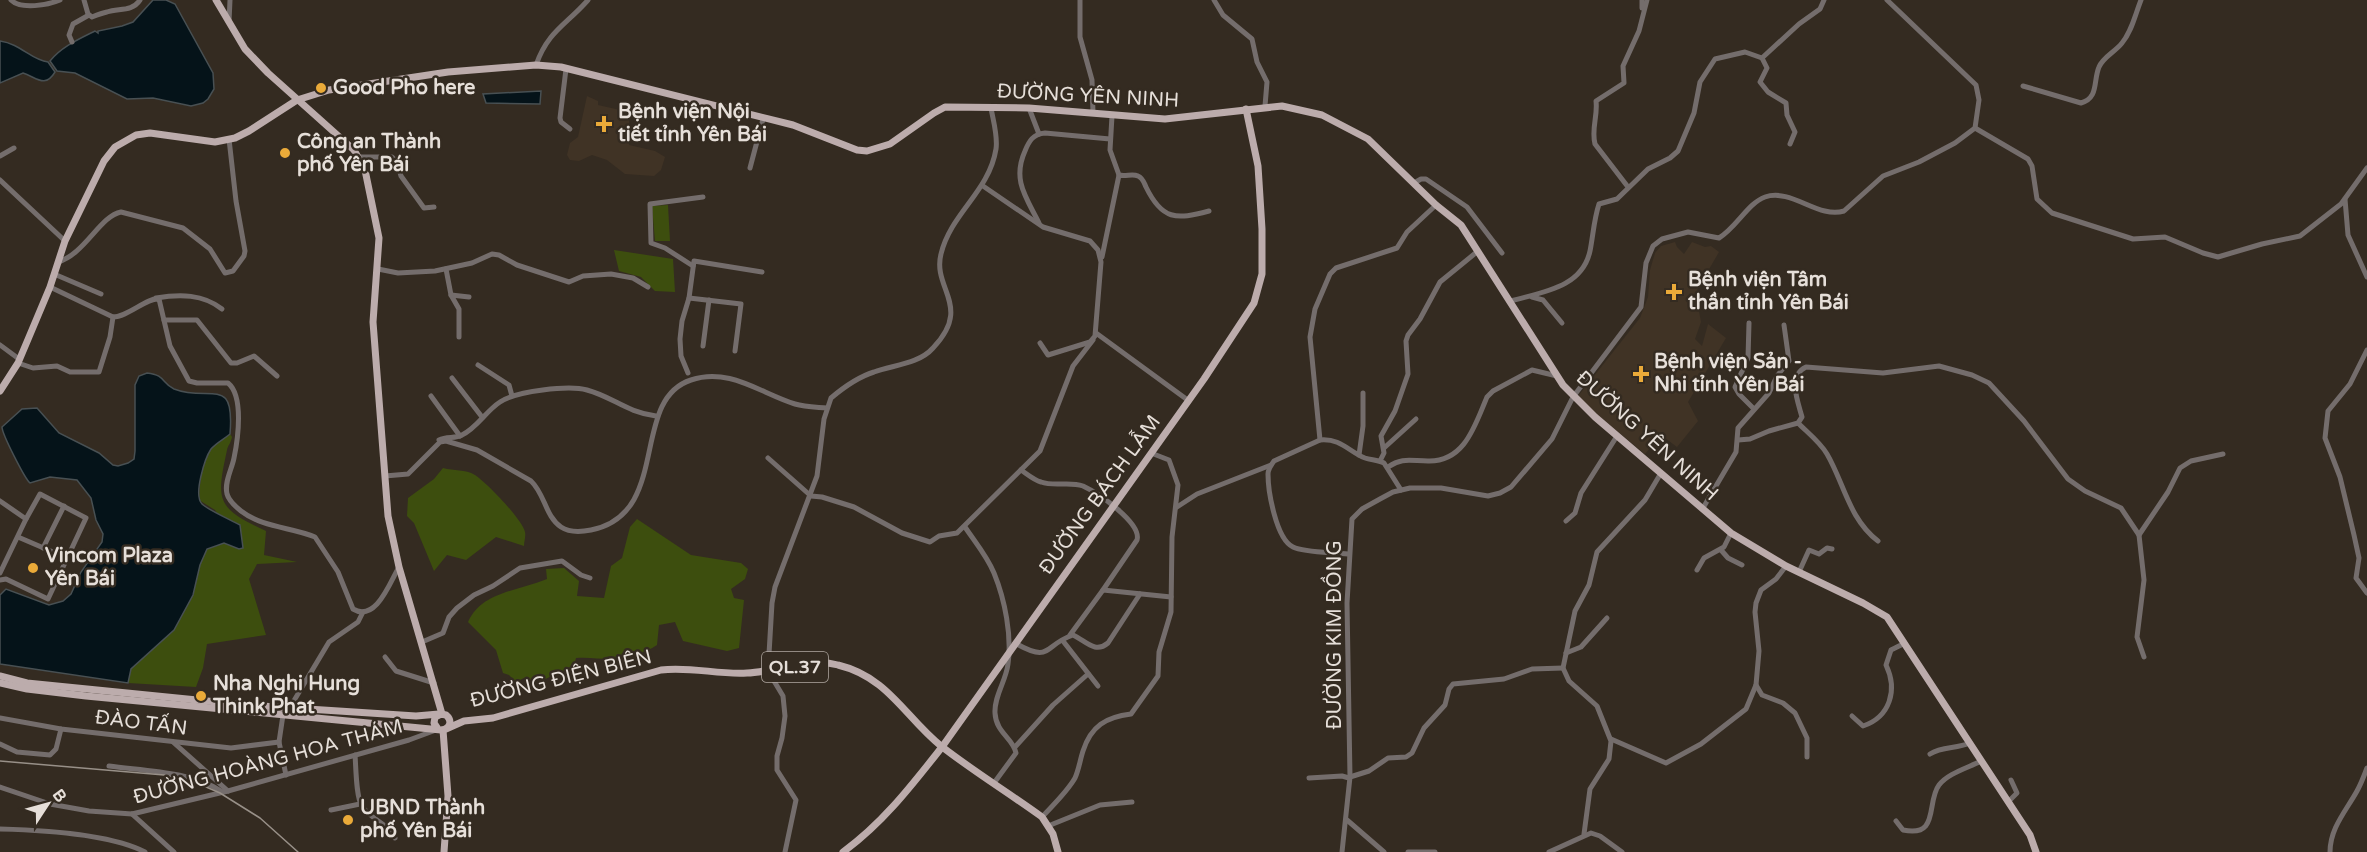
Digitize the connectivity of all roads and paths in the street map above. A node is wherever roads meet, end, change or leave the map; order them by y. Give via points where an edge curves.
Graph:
1 (11, 0) edge
2 (60, 0) edge
3 (84, 0) edge
4 (140, 0) edge
5 (216, 0) edge
6 (230, 0) edge
7 (588, 0) edge
8 (1080, 0) edge
9 (1214, 0) edge
10 (1642, 0) edge
11 (1647, 0) edge
12 (1824, 0) edge
13 (1887, 0) edge
14 (2141, 0) edge
15 (1642, 8) dead end
16 (89, 15) junction
17 (229, 24) junction
18 (72, 42) dead end
19 (1762, 58) junction
20 (536, 65) junction
21 (566, 69) junction
22 (2023, 86) dead end
23 (297, 100) junction
24 (1265, 106) junction
25 (991, 108) junction
26 (1029, 108) junction
27 (1246, 109) junction
28 (1093, 113) junction
29 (1112, 116) junction
30 (763, 118) junction
31 (1975, 128) junction
32 (570, 129) dead end
33 (1039, 134) junction
34 (229, 139) junction
35 (1110, 140) junction
36 (1790, 144) dead end
37 (14, 148) dead end
38 (0, 156) edge
39 (359, 157) junction
40 (750, 168) dead end
41 (2367, 168) edge
42 (1119, 175) junction
43 (0, 180) edge
44 (1414, 183) junction
45 (983, 186) junction
46 (1628, 187) junction
47 (703, 197) dead end
48 (2345, 199) junction
49 (1436, 205) junction
50 (434, 207) dead end
51 (1209, 211) dead end
52 (1040, 225) junction
53 (65, 241) junction
54 (1478, 251) junction
55 (1502, 253) dead end
56 (58, 262) junction
57 (1101, 262) junction
58 (693, 266) junction
59 (378, 269) junction
60 (446, 269) junction
61 (762, 272) dead end
62 (54, 274) junction
63 (2367, 277) edge
64 (50, 287) junction
65 (648, 287) dead end
66 (101, 294) dead end
67 (451, 295) junction
68 (1527, 296) junction
69 (469, 297) dead end
70 (156, 298) junction
71 (689, 298) junction
72 (709, 300) junction
73 (1511, 301) junction
74 (222, 309) dead end
75 (113, 317) junction
76 (164, 320) junction
77 (1562, 323) dead end
78 (1749, 323) dead end
79 (1784, 325) dead end
80 (1096, 333) junction
81 (459, 336) dead end
82 (1093, 340) junction
83 (1040, 343) dead end
84 (703, 346) dead end
85 (1, 348) edge
86 (2367, 350) edge
87 (735, 351) dead end
88 (18, 361) junction
89 (478, 365) dead end
90 (688, 373) dead end
91 (277, 376) dead end
92 (1557, 376) junction
93 (452, 378) dead end
94 (0, 392) edge
95 (1363, 393) dead end
96 (431, 396) dead end
97 (512, 396) junction
98 (1573, 397) junction
99 (1189, 401) junction
100 (826, 408) junction
101 (1754, 409) junction
102 (656, 416) junction
103 (482, 417) junction
104 (1416, 419) dead end
105 (1798, 423) junction
106 (460, 436) junction
107 (1617, 436) junction
108 (1320, 440) junction
109 (1738, 440) junction
110 (437, 443) junction
111 (1384, 448) junction
112 (1151, 453) junction
113 (2223, 454) dead end
114 (1359, 455) junction
115 (768, 458) dead end
116 (1380, 461) junction
117 (1271, 465) junction
118 (1388, 467) junction
119 (1021, 470) junction
120 (1661, 473) junction
121 (385, 476) junction
122 (1401, 489) junction
123 (811, 496) junction
124 (0, 501) edge
125 (64, 506) junction
126 (1113, 506) junction
127 (1177, 507) junction
128 (1703, 508) junction
129 (26, 519) junction
130 (1566, 521) dead end
131 (964, 527) junction
132 (1731, 533) junction
133 (2139, 535) junction
134 (18, 537) junction
135 (1878, 541) dead end
136 (43, 548) junction
137 (1832, 549) dead end
138 (1721, 550) junction
139 (1348, 554) junction
140 (67, 558) junction
141 (1742, 565) dead end
142 (1786, 566) junction
143 (399, 567) junction
144 (1697, 570) dead end
145 (1799, 572) junction
146 (0, 573) edge
147 (590, 578) dead end
148 (0, 580) edge
149 (1103, 590) junction
150 (2367, 593) edge
151 (1140, 594) junction
152 (1171, 597) junction
153 (363, 612) junction
154 (1607, 618) dead end
155 (1069, 636) junction
156 (1063, 641) junction
157 (422, 642) junction
158 (1015, 643) junction
159 (1905, 643) junction
160 (1008, 653) junction
161 (1566, 653) junction
162 (385, 657) dead end
163 (2144, 657) dead end
164 (1563, 668) junction
165 (768, 670) junction
166 (1088, 674) junction
167 (0, 676) edge
168 (0, 683) edge
169 (434, 683) junction
170 (1756, 685) junction
171 (1098, 686) dead end
172 (289, 709) junction
173 (443, 714) junction
174 (283, 715) junction
175 (1851, 716) dead end
176 (0, 718) edge
177 (464, 721) junction
178 (61, 729) junction
179 (442, 729) junction
180 (1611, 739) junction
181 (173, 742) junction
182 (279, 742) junction
183 (1970, 743) junction
184 (0, 744) edge
185 (942, 747) junction
186 (1015, 747) junction
187 (1930, 754) dead end
188 (355, 755) junction
189 (1808, 757) dead end
190 (1981, 761) junction
191 (109, 766) dead end
192 (2367, 768) edge
193 (286, 775) junction
194 (1309, 778) dead end
195 (1349, 778) junction
196 (2011, 780) dead end
197 (993, 783) junction
198 (0, 787) edge
199 (2359, 788) junction
200 (2367, 789) edge
201 (225, 791) junction
202 (1132, 802) dead end
203 (2008, 802) junction
204 (360, 804) junction
205 (330, 810) dead end
206 (132, 814) junction
207 (1042, 817) junction
208 (1347, 820) junction
209 (1896, 821) dead end
210 (1048, 826) junction
211 (0, 829) edge
212 (1584, 834) junction
213 (394, 838) dead end
214 (1417, 851) edge
215 (145, 852) edge
216 (174, 852) edge
217 (444, 852) edge
218 (785, 852) edge
219 (843, 852) edge
220 (1058, 852) edge
221 (1342, 852) edge
222 (1384, 852) edge
223 (1408, 852) edge
224 (1435, 852) edge
225 (1549, 852) edge
226 (1622, 852) edge
227 (2036, 852) edge
228 (2330, 852) edge

1 - 2 street via 19,5 44,5
3 - 16 street
4 - 16 street via 129,9
5 - 17 main road
6 - 17 street
7 - 20 street via 556,29
8 - 28 street via 1080,37 1092,80
9 - 24 street via 1223,15 1252,39 1267,82
10 - 15 street
11 - 46 street via 1639,31 1623,66 1624,83 1596,101 1595,144
12 - 19 street via 1820,9
13 - 31 street via 1976,85 1979,100
14 - 22 street via 2124,40 2100,65 2089,100 2082,103
16 - 18 street via 74,24 69,35
17 - 23 main road via 245,49
19 - 36 street via 1767,66 1760,82 1786,103 1794,129
19 - 46 street via 1745,52 1715,59 1700,82 1694,113 1678,151
20 - 21 main road, ĐƯỜNG YÊN NINH
20 - 23 main road, ĐƯỜNG YÊN NINH via 350,86
21 - 30 main road, ĐƯỜNG YÊN NINH
21 - 32 street via 560,118
23 - 34 main road, ĐƯỜNG YÊN NINH
23 - 39 main road
24 - 27 main road, ĐƯỜNG YÊN NINH
24 - 44 main road, ĐƯỜNG YÊN NINH via 1308,110 1357,132
25 - 26 main road, ĐƯỜNG YÊN NINH
25 - 30 main road, ĐƯỜNG YÊN NINH via 945,107 890,144 867,151
25 - 45 street via 996,150
26 - 28 main road, ĐƯỜNG YÊN NINH
26 - 33 street
27 - 29 main road, ĐƯỜNG YÊN NINH via 1165,119
27 - 99 main road, ĐƯỜNG BÁCH LẪM via 1258,166 1262,274 1254,303
28 - 29 main road, ĐƯỜNG YÊN NINH
29 - 35 street
30 - 40 street
31 - 48 street via 2030,162 2037,199 2057,215 2133,238 2165,237 2218,257 2297,238
31 - 98 street, ĐƯỜNG KIM ĐỒNG via 1919,162 1883,176 1840,213 1770,196 1758,201 1719,238 1688,232 1657,242 1646,263 1641,307
33 - 35 street
33 - 52 street via 1028,143 1018,172
34 - 53 main road via 215,142 150,133 127,139 104,160
34 - 56 street via 245,246 244,256 233,271 225,273 210,249 183,228 121,212 111,216 75,254
35 - 42 street
37 - 38 street
39 - 50 street via 392,157 424,208
39 - 59 main road via 377,219
41 - 48 street
42 - 51 street via 1141,177 1161,210 1184,218
42 - 57 street
43 - 53 street
44 - 49 main road, ĐƯỜNG YÊN NINH
44 - 55 street via 1426,179 1464,204
45 - 52 street
45 - 100 street via 957,219 941,254 951,316 938,342 921,357 856,380 831,398
46 - 68 street via 1617,199 1598,206 1588,258 1573,279 1561,287
47 - 58 street via 650,204 651,243
48 - 63 street via 2348,235
49 - 54 main road, ĐƯỜNG YÊN NINH via 1461,225
49 - 108 street via 1396,248 1341,265 1330,274 1310,329
52 - 57 street via 1090,241
53 - 56 main road
54 - 73 main road, ĐƯỜNG YÊN NINH
54 - 111 street via 1440,282 1407,335 1408,374 1381,436
56 - 62 main road
57 - 80 street
58 - 61 street via 694,261
58 - 71 street
59 - 60 street via 398,273
59 - 121 main road via 374,322
60 - 65 street via 492,254 569,282 583,276 611,274 633,278
60 - 67 street
62 - 64 main road
62 - 66 street
64 - 75 street
64 - 88 main road
67 - 69 street
67 - 81 street via 459,309
68 - 73 street
68 - 77 street via 1543,300
70 - 74 street via 194,296
70 - 75 street
70 - 76 street
71 - 72 street
71 - 90 street via 680,339 681,357
72 - 84 street
72 - 87 street via 741,304
73 - 92 main road, ĐƯỜNG YÊN NINH
75 - 88 street via 99,372 70,372 57,366 33,368
76 - 91 street via 197,320 231,363 254,356
76 - 153 street via 170,346 189,381 228,383 236,393 236,445 227,489 231,502 261,522 315,537 338,572 353,609
78 - 101 street via 1748,358 1735,387
79 - 101 street via 1789,361
80 - 82 street
80 - 99 street
82 - 83 street via 1048,355
82 - 119 street via 1073,366 1040,452
85 - 88 street
86 - 150 street via 2350,384 2328,411 2325,438 2340,477 2354,535 2359,558 2356,578
88 - 94 main road
89 - 97 street via 509,385
92 - 98 main road, ĐƯỜNG YÊN NINH
92 - 118 street via 1532,370 1491,393 1465,445 1456,454 1433,461 1403,459
93 - 103 street
95 - 114 street via 1364,426
96 - 106 street
97 - 102 street via 581,389 634,412
97 - 103 street
98 - 107 main road, ĐƯỜNG YÊN NINH
98 - 122 street, ĐƯỜNG KIM ĐỒNG via 1552,439 1505,490 1488,496 1441,488
99 - 112 main road, ĐƯỜNG BÁCH LẪM
100 - 102 street via 793,404 744,382 706,377 679,386
100 - 123 street
101 - 109 street via 1738,428
102 - 110 street via 648,464 628,508 610,524 576,532 554,521 539,490 528,479 468,447 446,441
103 - 106 street
104 - 111 street
105 - 109 street
105 - 133 street via 1802,417 1795,386 1798,373 1806,367 1882,373 1939,366 1972,375 1989,383 2008,403 2072,482 2121,508
105 - 135 street via 1823,448 1854,512
106 - 110 street via 446,437
107 - 120 main road, ĐƯỜNG YÊN NINH
107 - 130 street via 1581,494 1575,513
108 - 114 street via 1341,443
108 - 117 street
109 - 128 street via 1734,455
110 - 121 street via 408,474
111 - 116 street
112 - 126 main road, ĐƯỜNG BÁCH LẪM
112 - 127 street via 1169,460 1178,485
113 - 133 street via 2202,457 2180,468
114 - 116 street
115 - 123 street
116 - 118 street
117 - 127 street via 1197,494
117 - 139 street via 1268,474 1275,519 1292,547
118 - 122 street
119 - 126 street via 1043,483 1085,487
119 - 131 street
120 - 128 main road, ĐƯỜNG YÊN NINH
120 - 161 street via 1645,500 1598,552 1589,585 1575,611
121 - 143 main road via 388,516
122 - 139 street, ĐƯỜNG KIM ĐỒNG via 1356,513 1350,523
123 - 131 street via 854,507 902,533 930,542
123 - 165 street via 775,587
124 - 129 street
125 - 129 street via 39,494
125 - 136 street
125 - 140 street via 86,518
126 - 149 street via 1131,521 1138,535
126 - 158 main road, ĐƯỜNG BÁCH LẪM
127 - 152 street
128 - 132 main road, ĐƯỜNG YÊN NINH
129 - 134 street
131 - 160 street via 995,575 1008,633
132 - 138 street
132 - 142 main road, ĐƯỜNG YÊN NINH
133 - 163 street via 2144,580 2137,637
134 - 136 street
134 - 146 street
136 - 140 street
137 - 145 street via 1819,554 1809,550
138 - 141 street
138 - 144 street via 1704,558
139 - 195 street, ĐƯỜNG KIM ĐỒNG
140 - 148 street via 48,598 6,579
142 - 145 main road, ĐƯỜNG YÊN NINH
142 - 170 street via 1761,590 1756,603
143 - 153 street via 376,607
143 - 157 main road
145 - 159 main road, ĐƯỜNG YÊN NINH via 1887,617
147 - 157 street via 562,561 520,568 459,605 442,633
149 - 151 street
149 - 155 street
151 - 152 street
151 - 155 street via 1106,646 1096,648
152 - 207 street via 1158,676 1131,714 1099,723 1083,749 1073,781
153 - 172 street via 358,622 329,642
154 - 161 street via 1581,646
155 - 156 street
156 - 158 street via 1041,653
156 - 166 street
157 - 169 main road
158 - 160 main road, ĐƯỜNG BÁCH LẪM
159 - 175 street via 1892,650 1886,665 1892,686 1882,715 1863,726
159 - 183 main road, ĐƯỜNG YÊN NINH
160 - 185 main road, ĐƯỜNG BÁCH LẪM
160 - 186 street via 1008,667 995,712 1000,730
161 - 164 street
162 - 169 street via 396,671
164 - 180 street via 1569,681 1597,706
164 - 195 street via 1532,669 1504,679 1453,684 1445,705 1424,728 1412,753 1388,758
165 - 177 main road, ĐƯỜNG ĐIỆN BIÊN / QL.37 via 747,674 661,670 493,718
165 - 185 main road, ĐƯỜNG ĐIỆN BIÊN / QL.37 via 824,663 858,672 886,688
165 - 218 street via 783,696 785,716 777,770 796,800
166 - 171 street
166 - 186 street
167 - 172 main road, QL.37 via 27,683
168 - 174 main road, QL.37
169 - 173 main road
170 - 180 street via 1746,709 1701,744 1666,763
170 - 189 street via 1762,695 1793,710 1807,738
172 - 173 main road, QL.37
173 - 177 main road, ĐƯỜNG ĐIỆN BIÊN / QL.37
173 - 179 main road via 450,722
173 - 179 main road via 434,719
174 - 179 main road, QL.37
174 - 182 street
176 - 178 street, ĐÀO TẤN
177 - 179 main road, ĐƯỜNG ĐIỆN BIÊN / QL.37
178 - 181 street, ĐÀO TẤN
178 - 184 street via 56,749 50,755 17,752
179 - 188 street, ĐƯỜNG HOÀNG HOA THÁM
179 - 217 main road via 448,796
180 - 212 street via 1609,759 1590,789
181 - 182 street, ĐÀO TẤN via 231,748
181 - 201 street
182 - 193 street
183 - 187 street
183 - 190 main road, ĐƯỜNG YÊN NINH
185 - 197 main road, ĐƯỜNG ĐIỆN BIÊN / QL.37
185 - 219 main road, ĐƯỜNG BÁCH LẪM via 898,803
186 - 197 street via 1015,757
188 - 193 street, ĐƯỜNG HOÀNG HOA THÁM
188 - 204 street
190 - 203 main road, ĐƯỜNG YÊN NINH
190 - 209 street via 1941,782 1929,821 1923,828 1903,831
191 - 201 street via 180,776
192 - 199 street
193 - 201 street, ĐƯỜNG HOÀNG HOA THÁM
194 - 195 street
195 - 208 street, ĐƯỜNG KIM ĐỒNG
196 - 203 street via 2017,793
197 - 207 main road, ĐƯỜNG ĐIỆN BIÊN / QL.37
198 - 206 street, ĐƯỜNG HOÀNG HOA THÁM via 50,804
199 - 200 street
199 - 228 street via 2337,824
201 - 206 street, ĐƯỜNG HOÀNG HOA THÁM
202 - 210 street via 1100,805
203 - 227 main road, ĐƯỜNG YÊN NINH via 2030,835
204 - 205 street
204 - 213 street
206 - 216 street
207 - 210 main road, ĐƯỜNG ĐIỆN BIÊN / QL.37
208 - 221 street, ĐƯỜNG KIM ĐỒNG
208 - 222 street
210 - 220 main road, ĐƯỜNG ĐIỆN BIÊN / QL.37
211 - 215 street via 103,839
212 - 225 street
212 - 226 street via 1597,834
214 - 223 street
214 - 224 street

